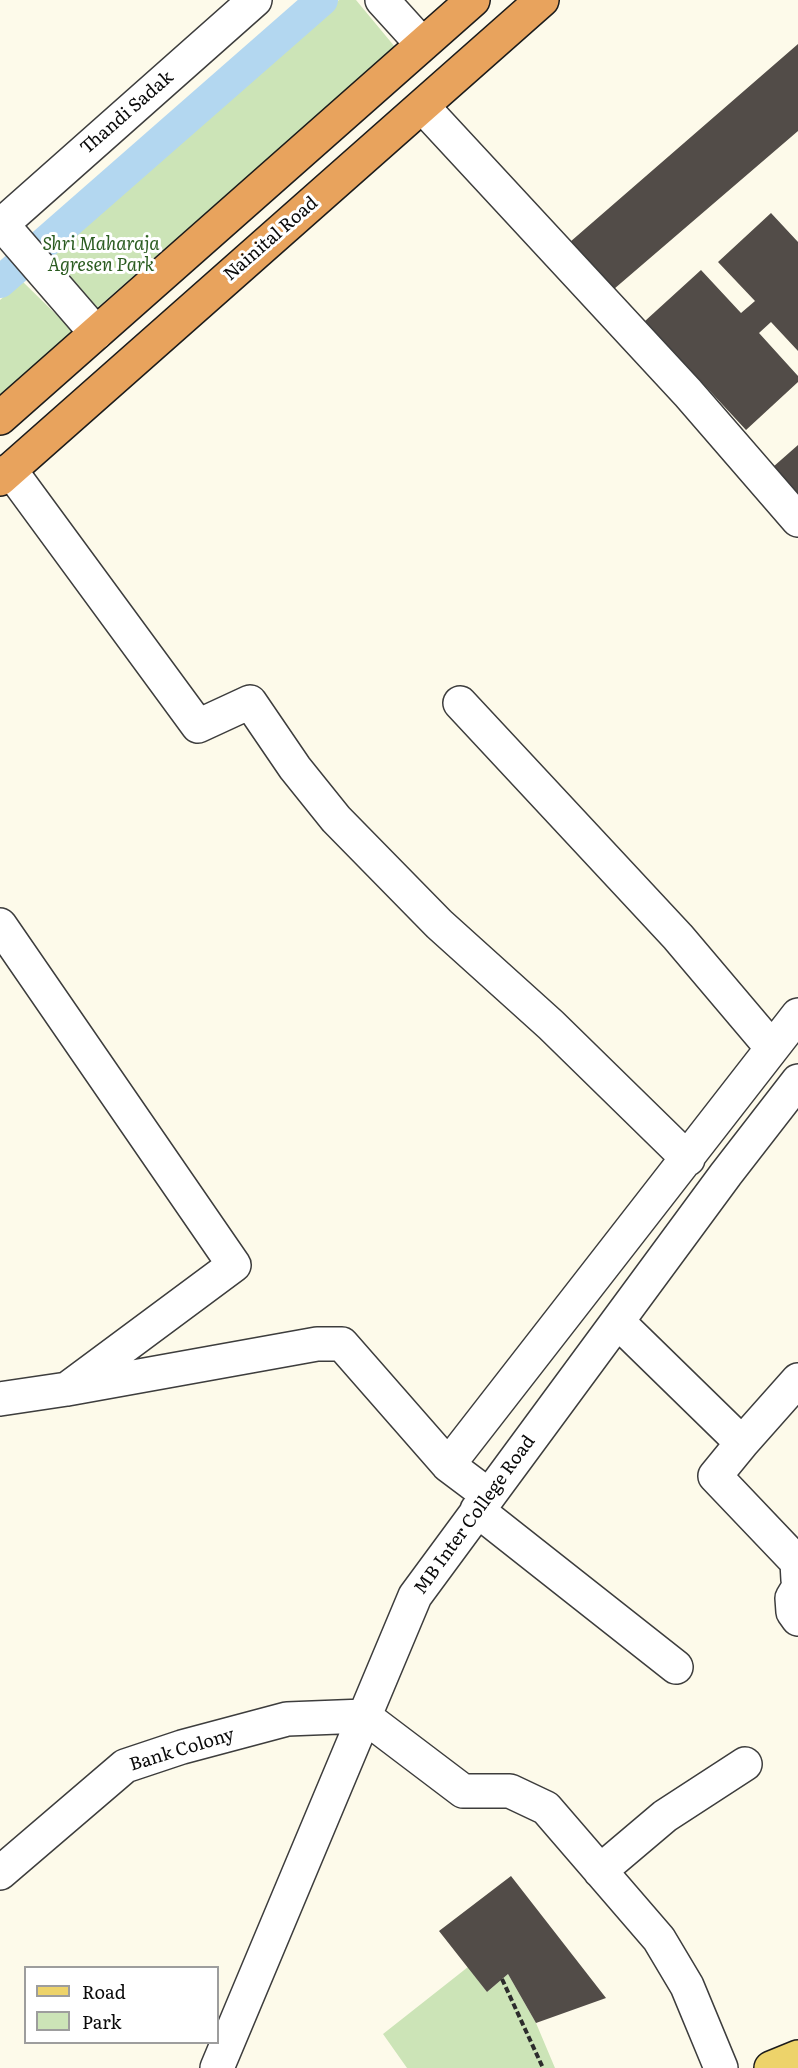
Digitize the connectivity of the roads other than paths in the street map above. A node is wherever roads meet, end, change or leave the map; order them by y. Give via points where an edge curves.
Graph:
1 (255, 0) edge
2 (382, 0) edge
3 (542, 0) edge
4 (467, 6) edge
5 (422, 44) junction
6 (489, 47) junction
7 (390, 72) junction
8 (454, 79) junction
9 (423, 107) junction
10 (12, 237) edge
11 (96, 333) junction
12 (0, 418) edge
13 (5, 474) edge
14 (798, 520) edge
15 (460, 704) dead end
16 (0, 925) edge
17 (798, 1015) edge
18 (772, 1048) junction
19 (798, 1081) edge
20 (688, 1159) junction
21 (618, 1322) junction
22 (798, 1380) edge
23 (67, 1389) junction
24 (0, 1399) edge
25 (742, 1443) junction
26 (448, 1465) junction
27 (483, 1502) junction
28 (798, 1580) edge
29 (798, 1588) edge
30 (798, 1619) edge
31 (676, 1667) dead end
32 (364, 1716) junction
33 (745, 1764) dead end
34 (600, 1871) junction
35 (0, 1873) edge
36 (798, 2057) edge
37 (217, 2068) edge
38 (722, 2068) edge
39 (771, 2068) edge

1 - 10 street, Thandi Sadak
2 - 5 street
3 - 6 highway, Nainital Road
4 - 5 highway
4 - 6 highway
5 - 7 highway
5 - 8 highway
6 - 8 highway, Nainital Road
7 - 9 highway
7 - 11 highway
8 - 9 highway, Nainital Road
9 - 13 highway, Nainital Road
9 - 14 street via 688,393
10 - 11 street
11 - 12 highway
13 - 20 street via 198,726 250,702 336,819 439,924 551,1025
15 - 18 street via 678,937
16 - 23 street via 234,1265
17 - 18 street
18 - 20 street
19 - 21 street, MB Inter College Road
20 - 26 street
21 - 25 street
21 - 27 street, MB Inter College Road
22 - 25 street
23 - 24 street
23 - 26 street via 317,1344 342,1344
25 - 28 street via 715,1476 797,1562
26 - 27 street
27 - 31 street
27 - 32 street, MB Inter College Road via 415,1596
29 - 30 street via 792,1598
32 - 34 street via 463,1791 510,1791 546,1808
32 - 35 street, Bank Colony via 288,1719 125,1766
32 - 37 street, MB Inter College Road
33 - 34 street via 664,1816
34 - 38 street via 659,1939 687,1986
36 - 39 main road

